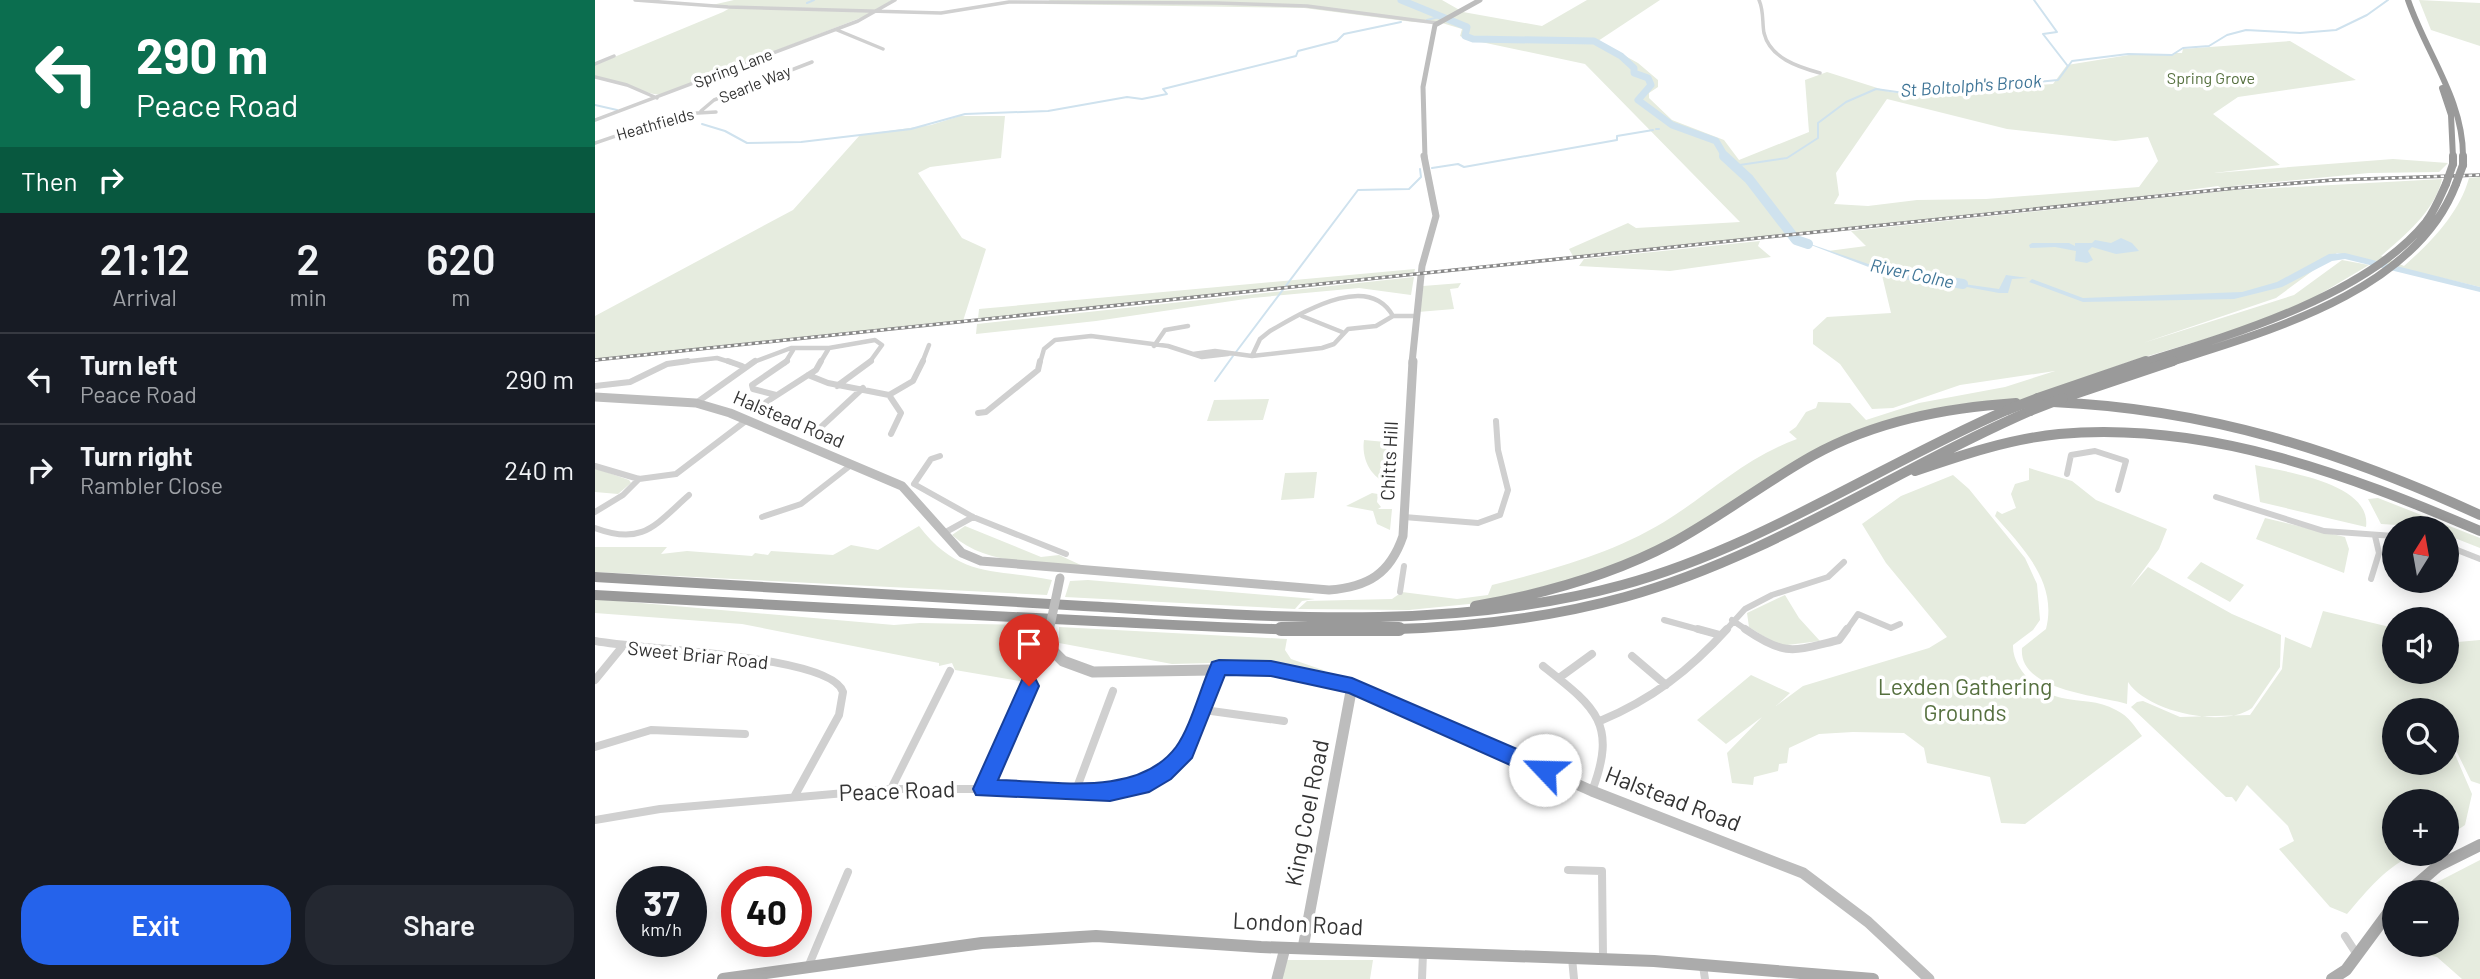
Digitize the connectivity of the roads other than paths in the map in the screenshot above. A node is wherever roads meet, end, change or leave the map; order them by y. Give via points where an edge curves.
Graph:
1 (635, 0) edge
2 (895, 0) edge
3 (1480, 0) edge
4 (1759, 0) edge
5 (2401, 0) edge
6 (2408, 0) edge
7 (874, 14) junction
8 (1438, 22) junction
9 (837, 30) junction
10 (883, 49) dead end
11 (614, 56) dead end
12 (812, 62) dead end
13 (595, 64) edge
14 (1820, 73) dead end
15 (595, 77) edge
16 (657, 98) junction
17 (701, 111) junction
18 (716, 112) dead end
19 (595, 120) edge
20 (595, 143) edge
21 (2372, 273) junction
22 (1301, 316) junction
23 (1393, 316) junction
24 (1415, 316) junction
25 (1170, 321) dead end
26 (1188, 326) dead end
27 (1170, 328) junction
28 (1342, 332) junction
29 (929, 345) dead end
30 (1154, 346) junction
31 (829, 348) junction
32 (793, 350) junction
33 (1252, 356) junction
34 (743, 366) junction
35 (808, 375) junction
36 (595, 386) edge
37 (837, 386) junction
38 (863, 388) junction
39 (776, 395) junction
40 (889, 395) junction
41 (595, 397) edge
42 (696, 403) junction
43 (760, 407) dead end
44 (978, 413) dead end
45 (747, 421) junction
46 (1496, 421) dead end
47 (821, 427) dead end
48 (891, 434) dead end
49 (940, 456) dead end
50 (851, 465) junction
51 (595, 466) edge
52 (2067, 474) dead end
53 (639, 479) junction
54 (1873, 488) junction
55 (2118, 490) dead end
56 (689, 495) dead end
57 (2217, 497) dead end
58 (595, 512) edge
59 (2480, 515) edge
60 (762, 517) dead end
61 (972, 517) junction
62 (1404, 517) junction
63 (595, 528) edge
64 (2480, 531) edge
65 (944, 533) junction
66 (2375, 536) junction
67 (2382, 536) edge
68 (2459, 551) edge
69 (1066, 554) dead end
70 (2480, 559) edge
71 (1844, 562) dead end
72 (1390, 568) junction
73 (1061, 574) junction
74 (595, 577) edge
75 (2371, 579) dead end
76 (1400, 592) dead end
77 (595, 595) edge
78 (1353, 618) junction
79 (1664, 620) dead end
80 (1732, 621) junction
81 (1900, 624) dead end
82 (1720, 635) junction
83 (595, 641) edge
84 (622, 648) junction
85 (1592, 654) dead end
86 (1632, 656) dead end
87 (1543, 666) dead end
88 (1219, 667) junction
89 (950, 670) dead end
90 (1559, 678) junction
91 (595, 680) edge
92 (1352, 685) junction
93 (1666, 685) junction
94 (1029, 686) dead end
95 (1113, 691) dead end
96 (1204, 710) junction
97 (1600, 720) junction
98 (1284, 721) dead end
99 (745, 734) dead end
100 (595, 747) edge
101 (891, 789) junction
102 (983, 789) junction
103 (1076, 790) junction
104 (1592, 791) junction
105 (794, 797) junction
106 (595, 820) edge
107 (2480, 845) edge
108 (1568, 870) dead end
109 (848, 873) dead end
110 (2422, 880) edge
111 (2382, 920) edge
112 (2345, 936) dead end
113 (1285, 948) junction
114 (1303, 948) junction
115 (1423, 952) junction
116 (2356, 953) junction
117 (1572, 956) junction
118 (1603, 957) junction
119 (807, 969) junction
120 (1704, 972) edge
121 (2346, 974) edge
122 (723, 979) edge
123 (1277, 979) edge
124 (1422, 979) edge
125 (1574, 979) edge
126 (1865, 979) edge
127 (1929, 979) edge
128 (2332, 979) edge

1 - 7 street
2 - 7 street
3 - 8 street
4 - 14 street via 1769,42 1795,67
5 - 21 highway, bridge via 2416,43 2445,93 2455,146 2453,164 2432,214
6 - 21 highway, bridge via 2424,44 2455,99 2465,145 2463,164 2443,215 2423,239 2401,258
7 - 8 street, Spring Lane via 941,13 1009,2 1216,3 1307,6
7 - 9 street, Spring Lane
8 - 24 street, Chitts Hill via 1423,87 1424,155 1436,216
9 - 10 street
9 - 16 street, Spring Lane
11 - 13 street
12 - 17 street, Searle Way via 714,100
15 - 16 street via 618,81
16 - 19 street, Spring Lane
17 - 18 street, Heathfields
17 - 20 street, Heathfields
21 - 54 highway, bridge via 2320,309 2030,411 1945,448
21 - 78 highway, bridge via 2255,326 2090,378 2007,410 1731,547 1649,577 1515,608 1427,618
22 - 23 street via 1331,300 1366,296 1381,299
22 - 28 street
22 - 33 street via 1262,337
23 - 24 street
23 - 28 street via 1375,326
24 - 62 street, Chitts Hill
25 - 27 street
26 - 27 street
27 - 30 street
28 - 33 street via 1329,347
29 - 40 street via 923,369 911,384
30 - 33 street via 1202,357
30 - 44 street via 1091,336 1055,340 1044,349 1038,370 986,413
31 - 32 street
31 - 35 street via 820,366
31 - 37 street via 881,342 873,361
32 - 34 street via 770,353
32 - 39 street via 787,362 752,385
34 - 36 street via 717,358 667,364 630,382
34 - 42 street
35 - 37 street
35 - 39 street
37 - 38 street
38 - 40 street
38 - 47 street
39 - 43 street
40 - 48 street via 901,413
41 - 42 street, Halstead Road
42 - 45 street, Halstead Road
45 - 50 street, Halstead Road
45 - 53 street via 683,471
46 - 62 street via 1508,490 1500,515 1478,523
49 - 61 street via 931,459 914,484
50 - 60 street via 806,503
50 - 65 street, Halstead Road via 902,486
51 - 53 street
52 - 55 street via 2071,455 2099,451 2126,461
53 - 58 street
54 - 64 highway via 1954,455 2010,439 2074,432 2151,434 2234,446 2298,462 2392,493
54 - 77 highway via 1776,540 1689,577 1594,605 1469,627 1361,632
56 - 63 street via 633,538 614,537
57 - 66 street via 2307,527
59 - 78 highway via 2358,463 2232,425 2102,404 1995,404 1916,416 1844,440 1671,543 1594,576 1479,606
61 - 65 street
61 - 69 street
62 - 72 street, Chitts Hill via 1399,552
65 - 73 street, Halstead Road via 963,553 981,561
66 - 67 street
66 - 75 street via 2379,553
68 - 70 street
71 - 80 street via 1828,577 1758,601
72 - 73 street via 1361,586 1318,590
72 - 76 street via 1403,569
73 - 88 street, Halstead Road, bridge via 1048,638 1063,661 1093,672
74 - 78 highway
79 - 82 street
80 - 81 street via 1783,650 1839,640 1858,614 1891,628
80 - 82 street
82 - 93 street via 1703,657
83 - 84 street, Sweet Briar Road
84 - 91 street
84 - 105 street, Sweet Briar Road via 746,658 837,681 844,701 839,715
85 - 90 street
86 - 93 street
87 - 90 street
88 - 92 street, Halstead Road via 1271,669
88 - 96 street, Peace Road
89 - 101 street
90 - 97 street
92 - 104 street, Halstead Road
92 - 114 street, King Coel Road
93 - 97 street via 1623,713
94 - 102 street
95 - 103 street
96 - 98 street
96 - 103 street, Peace Road via 1185,752 1164,773 1128,789
97 - 104 street via 1605,758
99 - 100 street via 651,730
101 - 102 street, Peace Road
101 - 105 street, Peace Road
102 - 103 street, Peace Road
104 - 127 street, Halstead Road via 1803,873 1868,922
105 - 106 street, Peace Road via 649,810
107 - 110 main road via 2438,866
108 - 118 street via 1602,871
109 - 119 street
111 - 116 main road
112 - 116 street
113 - 114 main road, London Road
113 - 119 main road, London Road via 1065,936
113 - 123 street
114 - 115 main road, London Road
115 - 117 main road, London Road
115 - 124 street
116 - 121 main road
117 - 118 main road, London Road
117 - 125 street
118 - 120 main road, London Road
119 - 122 main road, London Road
120 - 126 main road, London Road
121 - 128 main road

